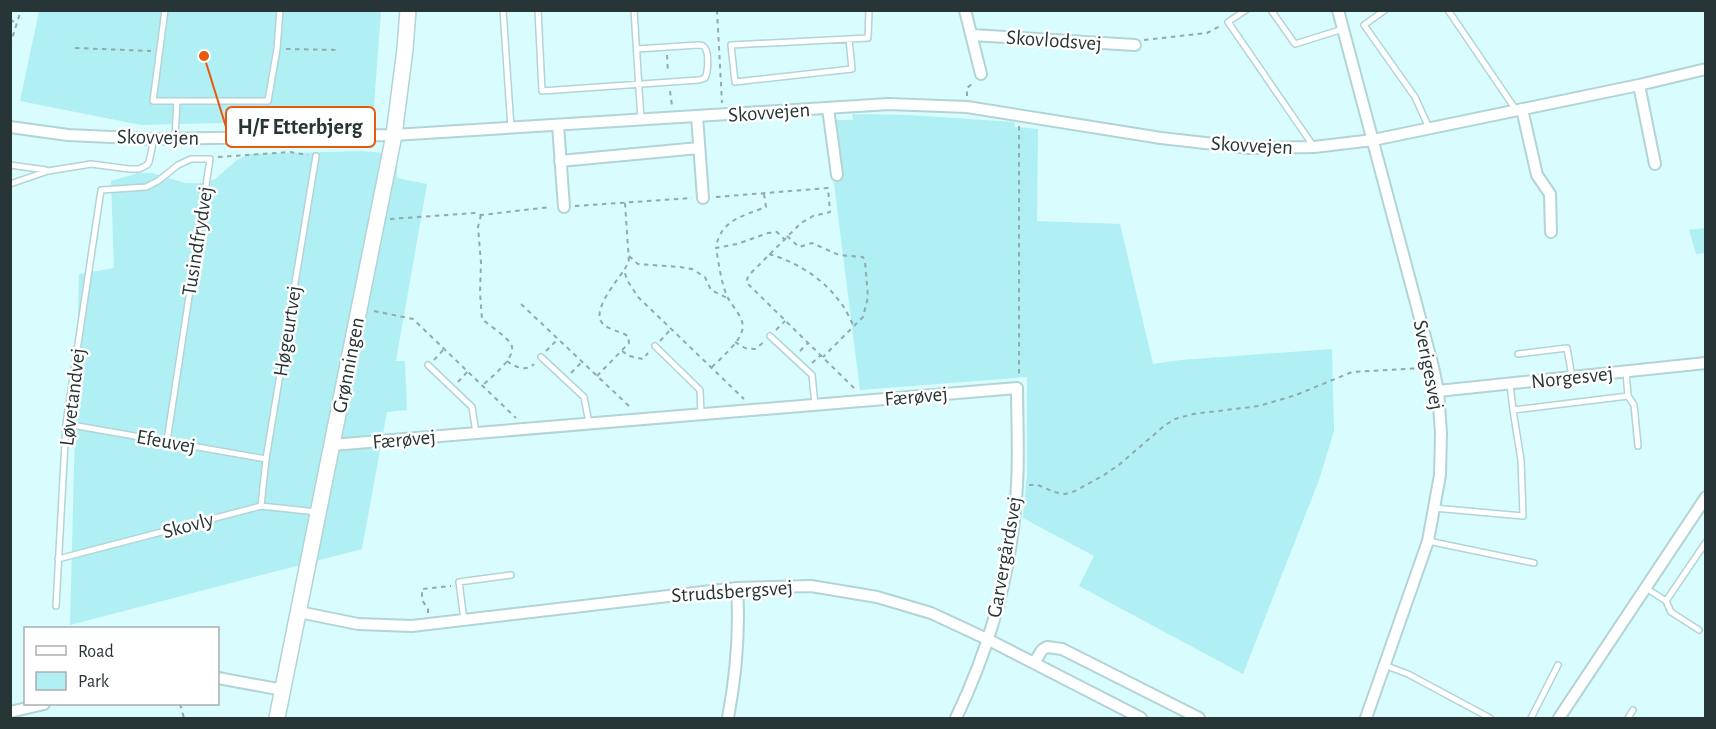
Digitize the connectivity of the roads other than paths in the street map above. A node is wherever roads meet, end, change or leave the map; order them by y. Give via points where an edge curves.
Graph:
1 (165, 10) edge
2 (280, 10) edge
3 (408, 10) edge
4 (504, 10) edge
5 (538, 10) edge
6 (634, 10) edge
7 (869, 10) edge
8 (965, 10) edge
9 (1246, 10) edge
10 (1271, 10) edge
11 (1338, 10) edge
12 (1385, 10) edge
13 (1448, 10) edge
14 (1343, 29) junction
15 (972, 35) junction
16 (849, 39) junction
17 (1135, 45) road end
18 (636, 49) junction
19 (1706, 69) edge
20 (981, 74) road end
21 (639, 83) junction
22 (1639, 85) junction
23 (177, 101) junction
24 (828, 108) junction
25 (1519, 110) junction
26 (697, 116) junction
27 (641, 120) junction
28 (558, 125) junction
29 (10, 127) edge
30 (511, 128) junction
31 (1429, 128) junction
32 (394, 135) junction
33 (175, 138) junction
34 (154, 139) junction
35 (1373, 140) junction
36 (1314, 147) junction
37 (699, 148) junction
38 (316, 156) road end
39 (560, 161) junction
40 (1655, 164) dead end
41 (10, 165) edge
42 (48, 171) junction
43 (837, 175) dead end
44 (10, 184) edge
45 (101, 190) joint
46 (703, 198) road end
47 (564, 207) road end
48 (1551, 232) dead end
49 (770, 336) road end
50 (656, 346) road end
51 (1518, 354) dead end
52 (542, 357) dead end
53 (1706, 363) edge
54 (428, 365) road end
55 (1626, 370) junction
56 (1572, 376) junction
57 (1510, 384) junction
58 (1017, 388) joint
59 (1438, 392) junction
60 (1628, 396) junction
61 (815, 405) junction
62 (1513, 410) junction
63 (701, 414) junction
64 (589, 423) junction
65 (66, 424) junction
66 (476, 433) junction
67 (167, 441) junction
68 (332, 445) junction
69 (1638, 446) dead end
70 (266, 459) junction
71 (1706, 497) edge
72 (261, 506) junction
73 (1434, 508) junction
74 (319, 512) junction
75 (1428, 541) junction
76 (1706, 542) edge
77 (58, 559) junction
78 (1534, 563) dead end
79 (511, 575) dead end
80 (737, 588) junction
81 (1646, 588) junction
82 (1666, 601) junction
83 (56, 606) dead end
84 (299, 612) junction
85 (464, 620) junction
86 (1699, 630) dead end
87 (989, 640) junction
88 (1034, 663) junction
89 (1384, 665) junction
90 (1558, 665) dead end
91 (219, 678) edge
92 (283, 690) junction
93 (40, 705) edge
94 (1633, 710) dead end
95 (10, 712) edge
96 (277, 718) edge
97 (728, 718) edge
98 (956, 718) edge
99 (1138, 718) edge
100 (1199, 718) edge
101 (1366, 718) edge
102 (1490, 718) edge
103 (1531, 718) edge
104 (1559, 718) edge
105 (1628, 718) edge

1 - 23 lane via 153,101
2 - 23 lane via 268,101
3 - 32 main road, Grønningen
4 - 30 lane
5 - 21 lane via 542,91
6 - 18 lane
7 - 16 lane via 868,38
8 - 15 street, Skovlodsvej
9 - 36 lane via 1228,22
10 - 14 lane via 1295,44
11 - 14 street, Sverigesvej
12 - 31 lane via 1364,24 1415,97
13 - 25 lane
14 - 35 street, Sverigesvej
15 - 17 street, Skovlodsvej
15 - 20 street, Skovlodsvej
16 - 16 lane via 731,45 735,82 852,69
18 - 21 lane
18 - 21 lane via 698,45 707,51 705,78
19 - 22 street, Skovvejen
21 - 27 lane
22 - 25 street, Skovvejen
22 - 40 street
23 - 33 lane
24 - 26 street, Skovvejen
24 - 36 street, Skovvejen via 889,104 967,107 1161,138 1249,148
24 - 43 street
25 - 31 street, Skovvejen
25 - 48 street via 1537,175 1550,194
26 - 27 street, Skovvejen
26 - 37 street
27 - 28 street, Skovvejen
28 - 30 street, Skovvejen
28 - 39 street
29 - 34 street, Skovvejen via 69,135
30 - 32 street, Skovvejen
31 - 35 street, Skovvejen
32 - 33 street, Skovvejen
32 - 68 main road, Grønningen
33 - 34 street, Skovvejen
34 - 42 lane via 150,162 139,169 91,164
35 - 36 street, Skovvejen
35 - 59 street, Sverigesvej
37 - 39 street
37 - 46 street
38 - 70 lane, Høgeurtvej
39 - 47 street
41 - 42 lane
42 - 44 lane
45 - 65 lane, Løvetandvej
45 - 67 lane, Tusindfrydvej via 146,187 191,159 210,159
49 - 61 lane via 812,375
50 - 63 lane via 700,390
51 - 56 lane via 1567,348
52 - 64 lane via 584,397
53 - 55 street, Norgesvej
54 - 66 lane via 471,407
55 - 56 street, Norgesvej
55 - 60 lane
56 - 57 street, Norgesvej
57 - 59 street, Norgesvej
57 - 62 lane
58 - 61 street, Færøvej
58 - 87 street, Garvergårdsvej via 1017,484 1011,542
59 - 73 street, Sverigesvej via 1440,465
60 - 62 lane
60 - 69 lane via 1634,405
61 - 63 street, Færøvej
62 - 73 lane via 1521,460 1523,516
63 - 64 street, Færøvej
64 - 66 street, Færøvej
65 - 67 lane, Efeuvej
65 - 77 lane, Løvetandvej
66 - 68 street, Færøvej
67 - 70 lane, Efeuvej
68 - 74 main road, Grønningen
70 - 72 lane, Høgeurtvej
71 - 81 street
72 - 74 lane, Skovly
72 - 77 lane, Skovly
73 - 75 street, Sverigesvej
74 - 84 main road, Grønningen
75 - 78 lane
75 - 89 street, Sverigesvej
76 - 82 lane
77 - 83 lane, Løvetandvej
79 - 85 lane via 459,582
80 - 85 street, Strudsbergsvej
80 - 87 street, Strudsbergsvej via 811,586 877,597 932,613
80 - 97 street via 735,682
81 - 82 lane
81 - 104 street
82 - 86 lane via 1671,612
84 - 85 street, Strudsbergsvej via 358,624 412,626
84 - 92 main road, Grønningen
87 - 88 street, Strudsbergsvej
87 - 98 street, Garvergårdsvej
88 - 99 street, Strudsbergsvej
88 - 100 street via 1047,646 1062,650
89 - 101 street, Sverigesvej
89 - 102 lane
90 - 103 lane
91 - 92 street
92 - 96 main road, Grønningen
93 - 95 street
94 - 105 lane

